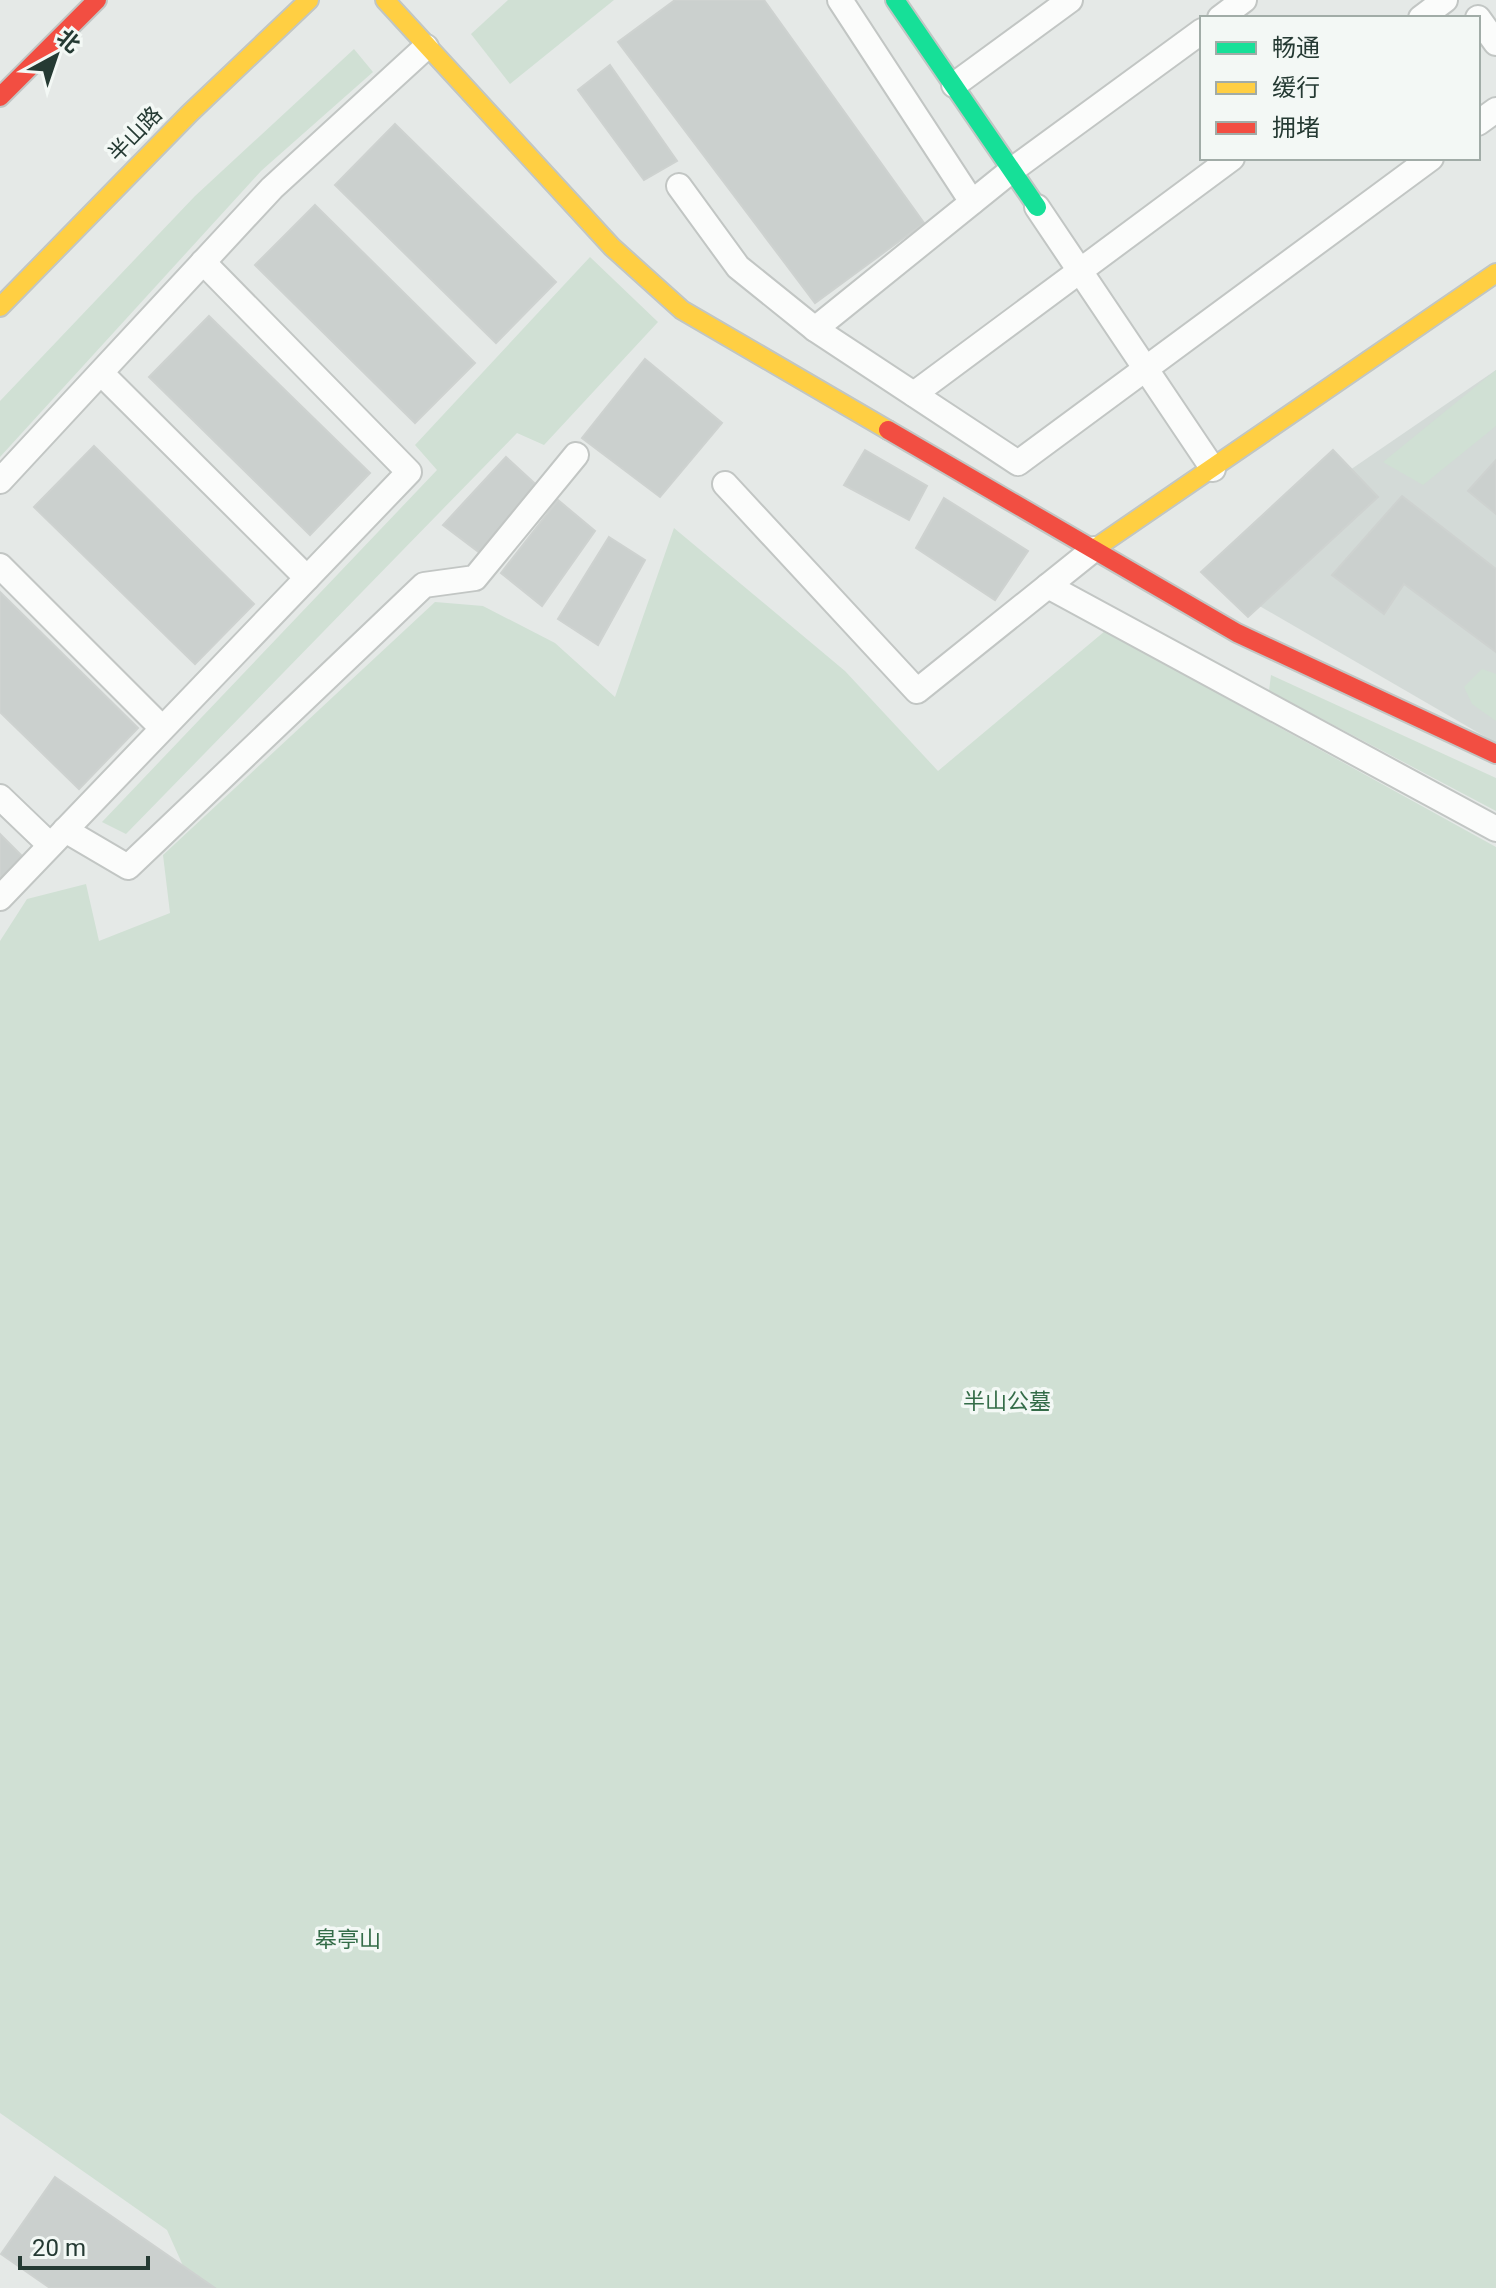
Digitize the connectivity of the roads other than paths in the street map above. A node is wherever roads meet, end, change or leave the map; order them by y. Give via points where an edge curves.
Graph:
1 (97, 0) edge
2 (309, 0) edge
3 (385, 0) edge
4 (840, 0) edge
5 (895, 0) edge
6 (1070, 0) edge
7 (1244, 0) edge
8 (1445, 0) edge
9 (1223, 16) edge
10 (1424, 16) edge
11 (1480, 21) edge
12 (1200, 32) edge
13 (1496, 43) edge
14 (426, 47) junction
15 (954, 85) junction
16 (0, 97) edge
17 (1229, 160) edge
18 (1428, 160) edge
19 (1012, 170) junction
20 (679, 186) dead end
21 (972, 202) junction
22 (1037, 207) joint
23 (203, 262) junction
24 (1080, 271) junction
25 (1496, 273) edge
26 (0, 307) edge
27 (815, 329) junction
28 (1145, 368) junction
29 (101, 373) junction
30 (914, 394) junction
31 (576, 455) dead end
32 (1213, 469) junction
33 (0, 481) edge
34 (725, 484) dead end
35 (1094, 549) junction
36 (0, 566) edge
37 (307, 578) junction
38 (1048, 586) junction
39 (162, 728) junction
40 (1496, 754) edge
41 (0, 797) edge
42 (1496, 829) edge
43 (58, 837) junction
44 (0, 898) edge

1 - 16 street
2 - 26 street, 半山路
3 - 14 street
4 - 21 lane
5 - 15 street
6 - 15 lane
7 - 9 lane
8 - 10 lane
11 - 13 lane
12 - 19 lane
14 - 23 lane via 272,188
14 - 35 street via 612,247 682,310
15 - 19 street
17 - 24 lane
18 - 28 lane
19 - 21 lane
19 - 22 street
20 - 27 lane via 738,267
21 - 27 lane
22 - 24 lane
23 - 29 lane
23 - 37 lane via 409,472
24 - 28 lane
24 - 30 lane
25 - 32 street
27 - 30 lane
28 - 30 lane via 1018,463
28 - 32 lane
29 - 33 lane
29 - 37 lane
31 - 43 lane via 475,578 424,585 128,867
32 - 35 street
34 - 38 lane via 917,691
35 - 38 lane
35 - 40 street via 1237,633
36 - 39 lane
37 - 39 lane
38 - 42 lane
39 - 43 lane
41 - 43 lane
43 - 44 lane

